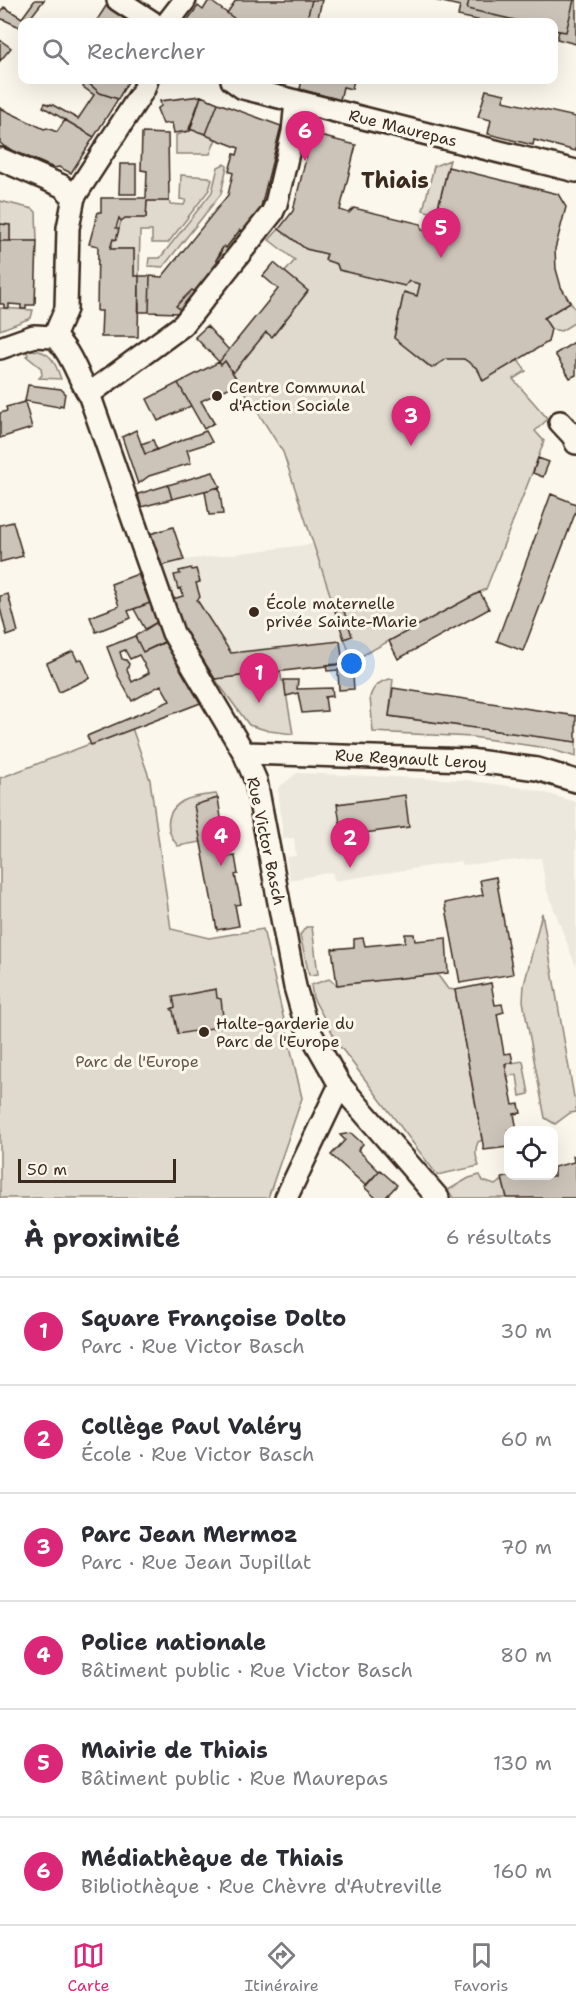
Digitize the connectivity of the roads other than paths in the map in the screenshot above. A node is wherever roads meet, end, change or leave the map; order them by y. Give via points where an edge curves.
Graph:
1 (118, 0) edge
2 (185, 0) edge
3 (146, 18) edge
4 (171, 18) edge
5 (146, 84) edge
6 (238, 84) edge
7 (296, 101) junction
8 (0, 159) edge
9 (576, 171) edge
10 (74, 197) junction
11 (54, 337) junction
12 (0, 348) edge
13 (89, 394) junction
14 (560, 422) dead end
15 (576, 443) edge
16 (244, 753) junction
17 (576, 781) edge
18 (339, 1085) junction
19 (286, 1198) edge
20 (438, 1198) edge

1 - 3 street
2 - 4 street
5 - 10 street
6 - 7 street, Rue Maurepas
7 - 9 street, Rue Maurepas
7 - 13 street via 293,132 272,213 183,325
8 - 10 street via 62,186
10 - 11 street via 69,219 66,309
11 - 12 street via 34,336
11 - 13 street, Rue Victor Basch via 65,347
13 - 16 street, Rue Victor Basch via 173,633
14 - 15 street
16 - 17 street, Rue Regnault Leroy via 469,760 537,769
16 - 18 street, Rue Victor Basch via 256,781 295,987 306,1024
18 - 19 street
18 - 20 street, Rue Victor Basch

